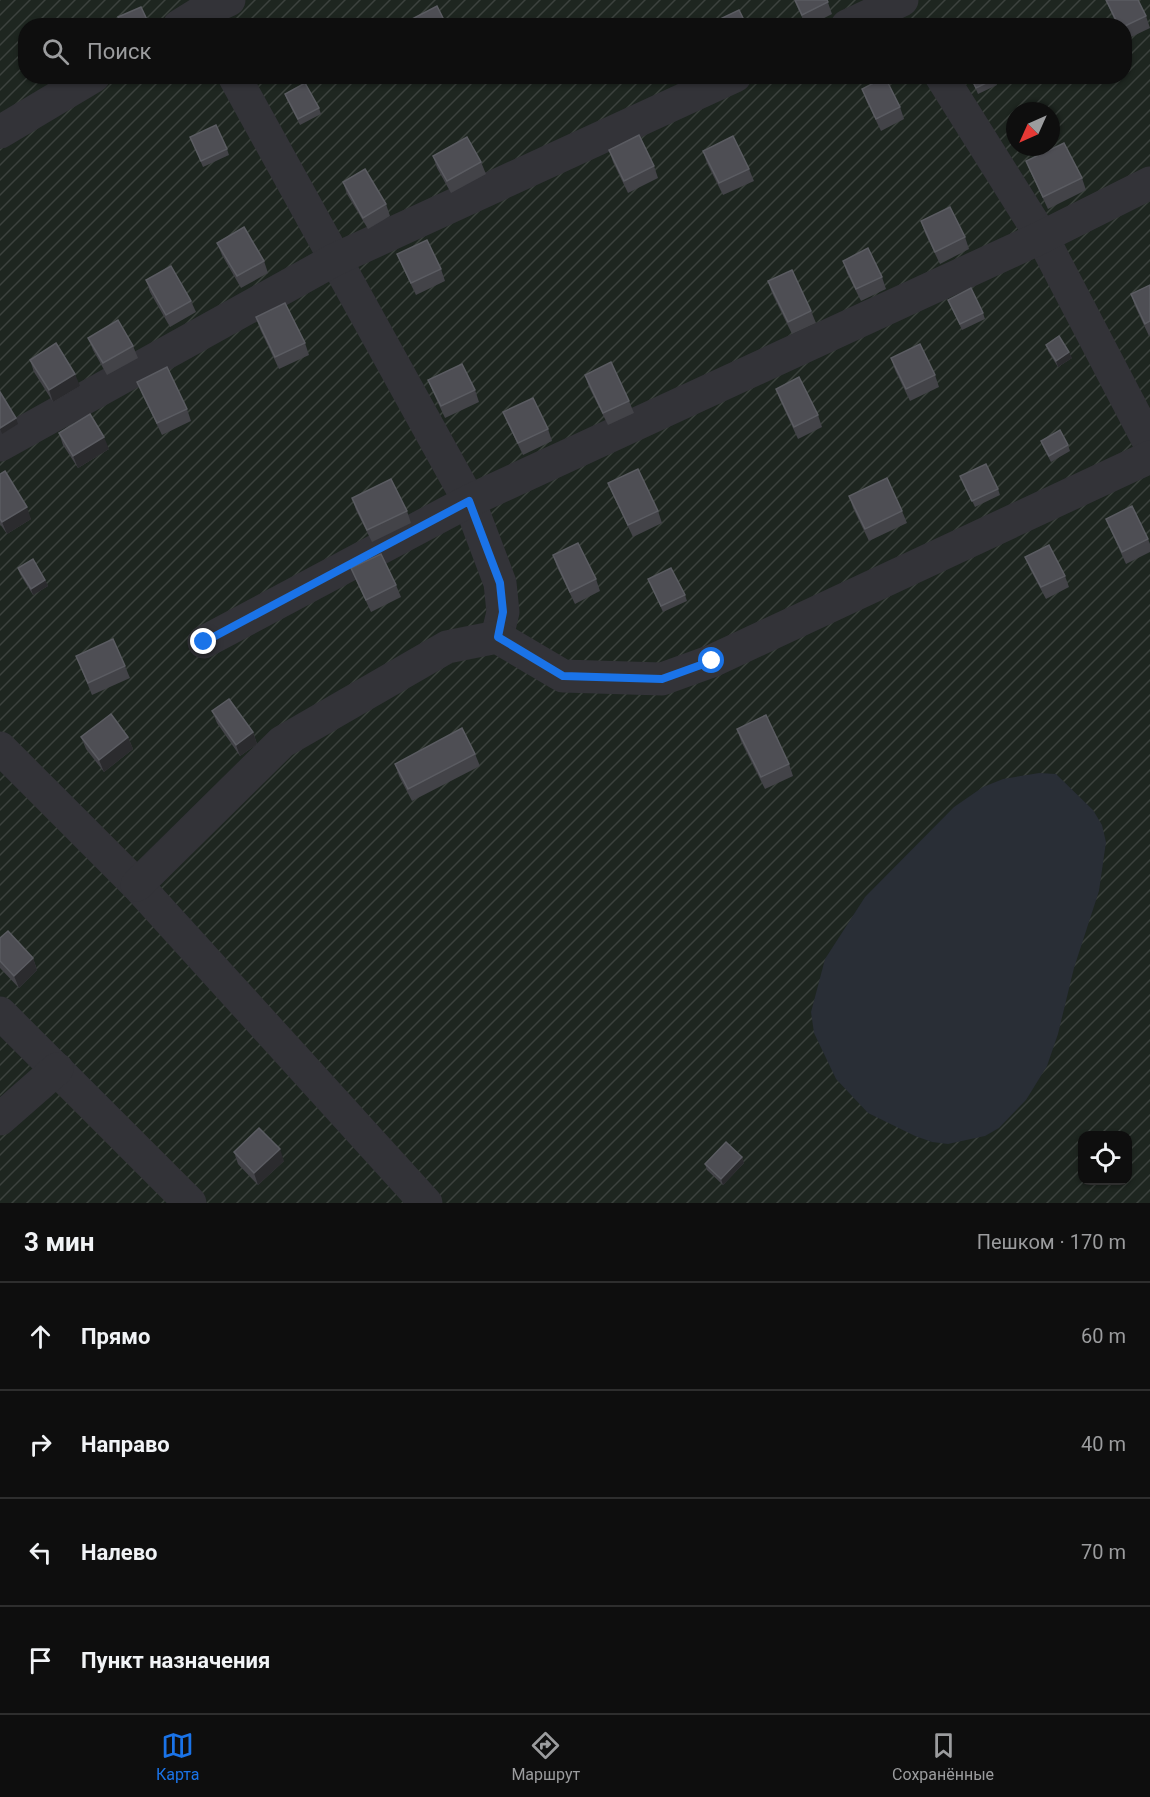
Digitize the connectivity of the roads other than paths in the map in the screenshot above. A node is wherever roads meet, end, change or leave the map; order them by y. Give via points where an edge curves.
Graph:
1 (229, 0) edge
2 (900, 7) edge
3 (194, 16) edge
4 (869, 18) edge
5 (80, 84) edge
6 (238, 84) edge
7 (718, 84) edge
8 (946, 84) edge
9 (0, 132) edge
10 (1150, 183) edge
11 (1042, 237) junction
12 (334, 260) junction
13 (1150, 444) edge
14 (0, 445) edge
15 (1150, 457) edge
16 (469, 501) junction
17 (498, 637) junction
18 (204, 642) dead end
19 (0, 748) edge
20 (137, 885) junction
21 (0, 1013) edge
22 (57, 1069) junction
23 (0, 1119) edge
24 (184, 1201) edge
25 (426, 1203) edge

1 - 3 street
2 - 4 street
5 - 9 street
6 - 12 street
7 - 12 street
8 - 11 street
10 - 11 street
11 - 13 street
11 - 16 street
12 - 14 street
12 - 16 street
15 - 17 street via 712,661 662,679 563,676
16 - 17 street via 500,583 503,612
16 - 18 street
17 - 20 street via 447,646 282,742
19 - 20 street
20 - 25 street
21 - 22 street
22 - 23 street
22 - 24 street

